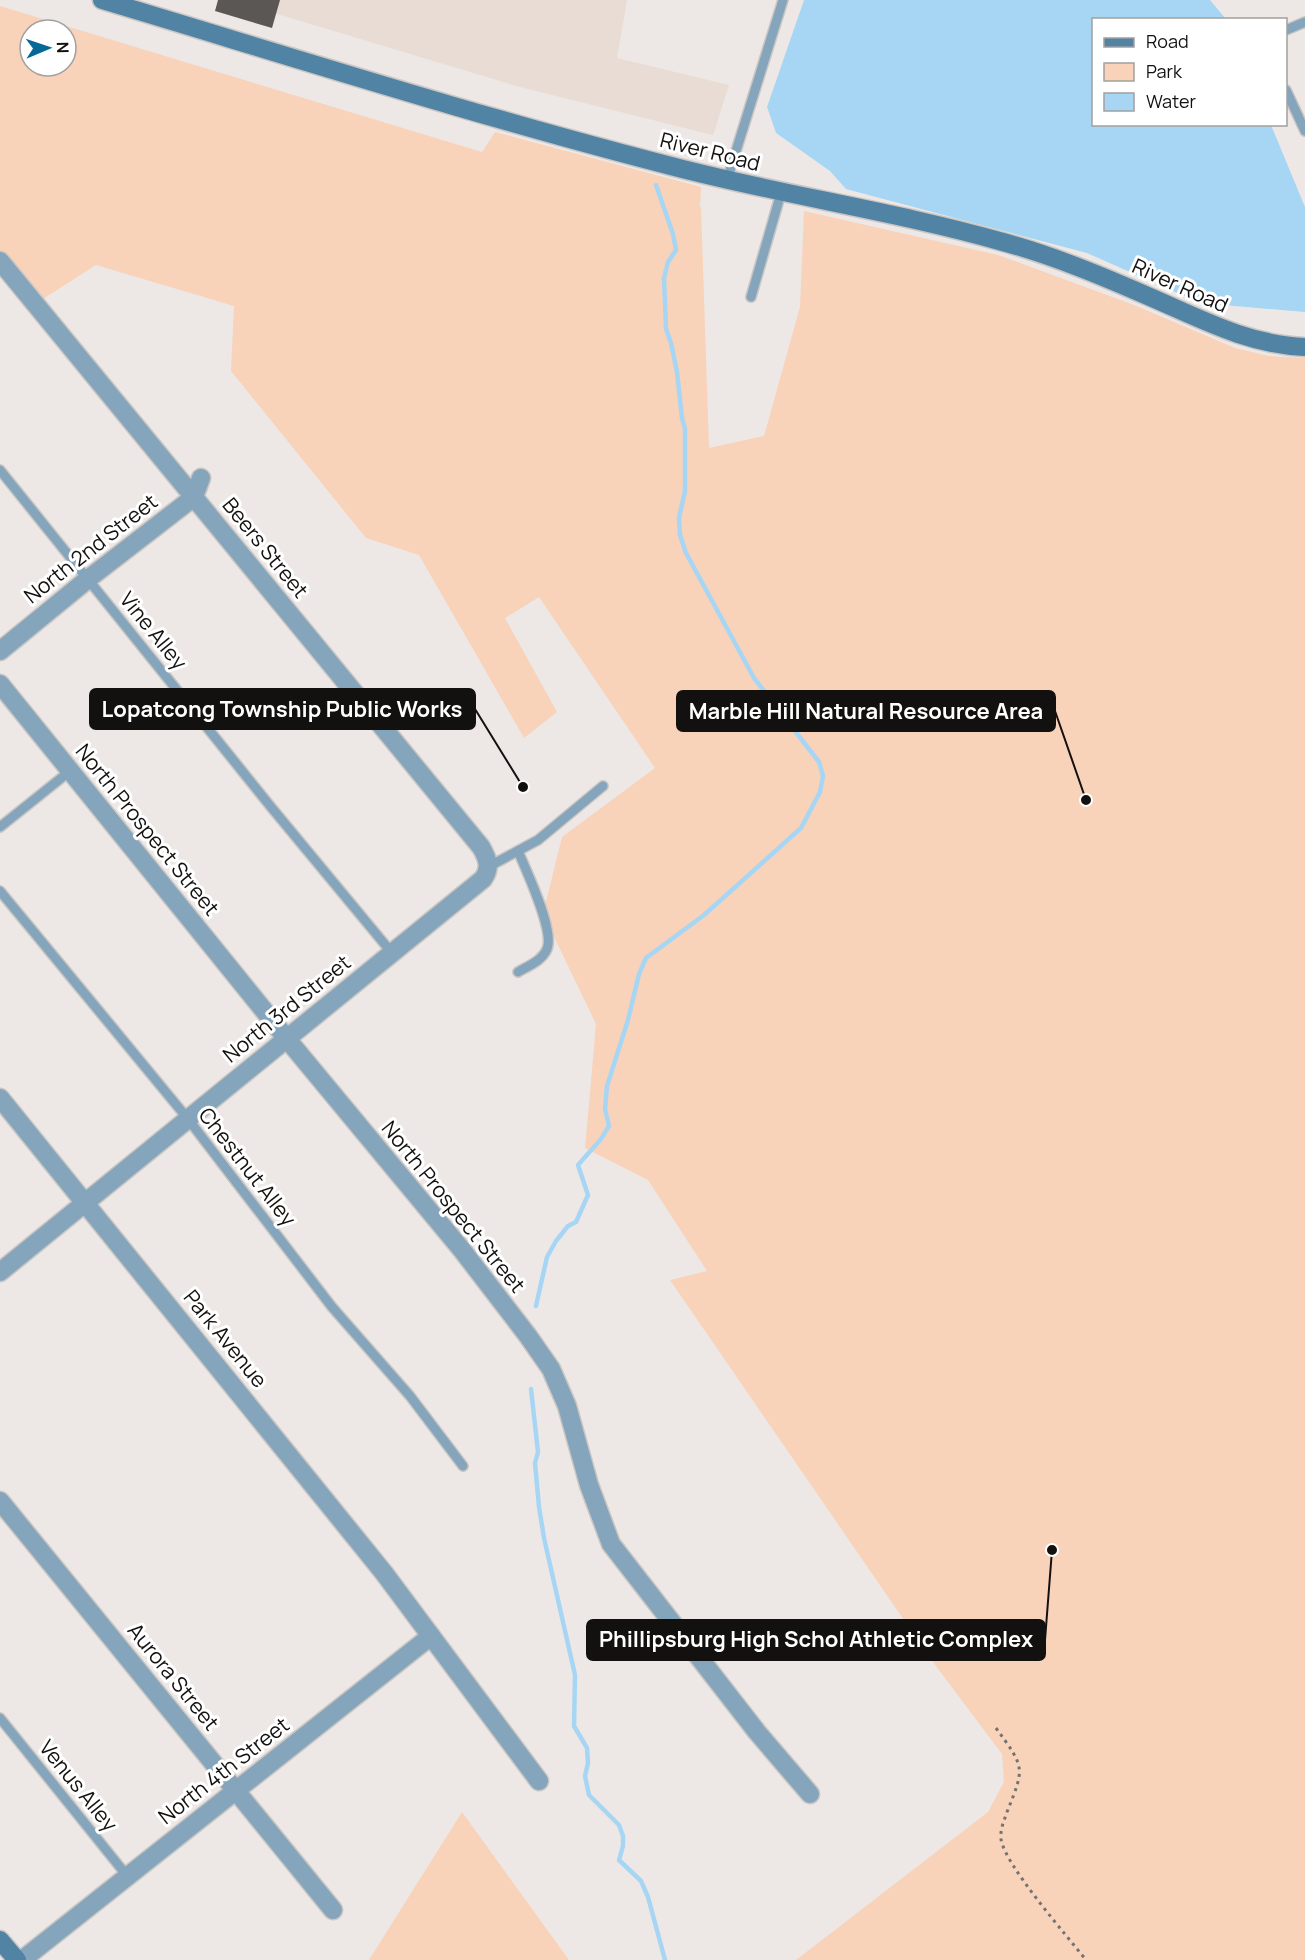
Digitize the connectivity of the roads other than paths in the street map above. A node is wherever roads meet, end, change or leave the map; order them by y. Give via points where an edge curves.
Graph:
1 (102, 0) edge
2 (783, 0) edge
3 (1305, 22) edge
4 (1287, 30) edge
5 (1287, 92) edge
6 (1305, 131) edge
7 (727, 180) junction
8 (781, 193) junction
9 (0, 261) edge
10 (751, 297) dead end
11 (1305, 347) edge
12 (0, 470) edge
13 (201, 477) dead end
14 (194, 497) junction
15 (88, 579) junction
16 (0, 651) edge
17 (0, 684) edge
18 (70, 771) junction
19 (603, 786) dead end
20 (0, 827) edge
21 (518, 851) junction
22 (488, 867) junction
23 (0, 891) edge
24 (392, 953) junction
25 (518, 972) dead end
26 (287, 1039) junction
27 (0, 1098) edge
28 (188, 1119) junction
29 (85, 1203) junction
30 (0, 1272) edge
31 (463, 1466) dead end
32 (0, 1501) edge
33 (431, 1636) junction
34 (0, 1718) edge
35 (539, 1781) dead end
36 (236, 1791) junction
37 (810, 1794) dead end
38 (128, 1877) junction
39 (333, 1910) dead end
40 (0, 1940) edge
41 (17, 1960) edge
42 (22, 1960) edge

1 - 7 street, River Road via 510,123
2 - 7 lane
3 - 4 lane
5 - 6 lane
7 - 8 street, River Road
8 - 10 lane
8 - 11 street, River Road via 949,227 1007,243 1080,266 1230,332 1282,346
9 - 14 street, Beers Street
12 - 15 lane, Vine Alley
13 - 14 street
14 - 15 street, North 2nd Street
14 - 22 street, Beers Street via 486,855
15 - 16 street, North 2nd Street
15 - 24 lane, Vine Alley
17 - 18 street, North Prospect Street
18 - 20 lane
18 - 26 street, North Prospect Street
19 - 21 lane, North 3rd Street via 538,840
21 - 22 lane, North 3rd Street
21 - 25 lane via 549,940 539,959
22 - 24 street, North 3rd Street via 483,879
23 - 28 lane, Chestnut Alley
24 - 26 street, North 3rd Street
26 - 28 street, North 3rd Street
26 - 37 street, North Prospect Street via 462,1250 551,1369 567,1406 589,1485 611,1544
27 - 29 street, Park Avenue
28 - 29 street, North 3rd Street
28 - 31 lane, Chestnut Alley via 332,1307 410,1396
29 - 30 street, North 3rd Street
29 - 33 street, Park Avenue
32 - 36 street, Aurora Street
33 - 35 street
33 - 36 street, North 4th Street
34 - 38 lane, Venus Alley
36 - 38 street, North 4th Street
36 - 39 street, Aurora Street
38 - 42 street, North 4th Street
40 - 41 street

